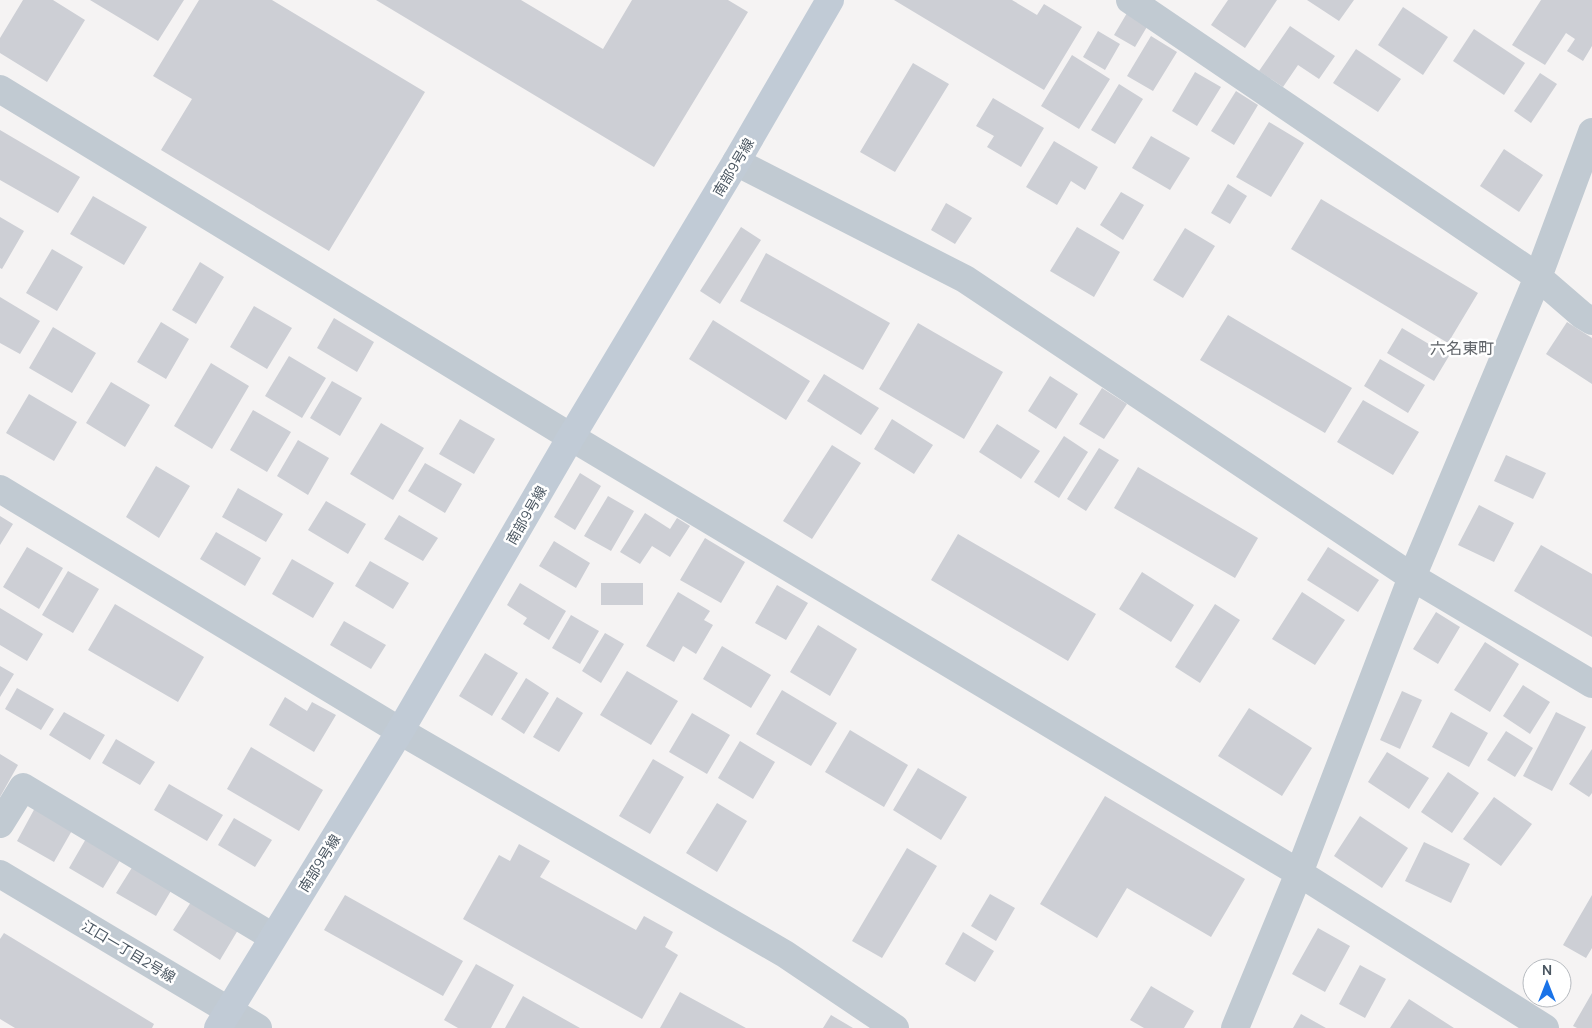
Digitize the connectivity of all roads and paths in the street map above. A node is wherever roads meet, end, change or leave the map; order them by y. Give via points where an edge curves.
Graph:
1 (830, 0) edge
2 (1130, 0) edge
3 (0, 89) edge
4 (1592, 132) edge
5 (736, 162) junction
6 (1538, 276) junction
7 (1592, 321) edge
8 (571, 437) junction
9 (0, 489) edge
10 (1412, 577) junction
11 (1592, 684) edge
12 (400, 731) junction
13 (0, 824) edge
14 (1299, 873) junction
15 (0, 874) edge
16 (273, 937) junction
17 (223, 1019) edge
18 (258, 1028) edge
19 (895, 1028) edge
20 (1235, 1028) edge
21 (1545, 1028) edge

1 - 5 street, 南部9号線
2 - 6 street
3 - 8 street
4 - 6 street
5 - 8 street, 南部9号線
5 - 10 street via 965,279
6 - 7 street
6 - 10 street
8 - 12 street, 南部9号線
8 - 14 street
9 - 12 street
10 - 11 street
10 - 14 street
12 - 16 street, 南部9号線
12 - 19 street via 785,954
13 - 16 street via 23,787
14 - 20 street
14 - 21 street
15 - 17 street, 江口一丁目2号線
16 - 17 street, 南部9号線
17 - 18 street, 江口一丁目2号線

